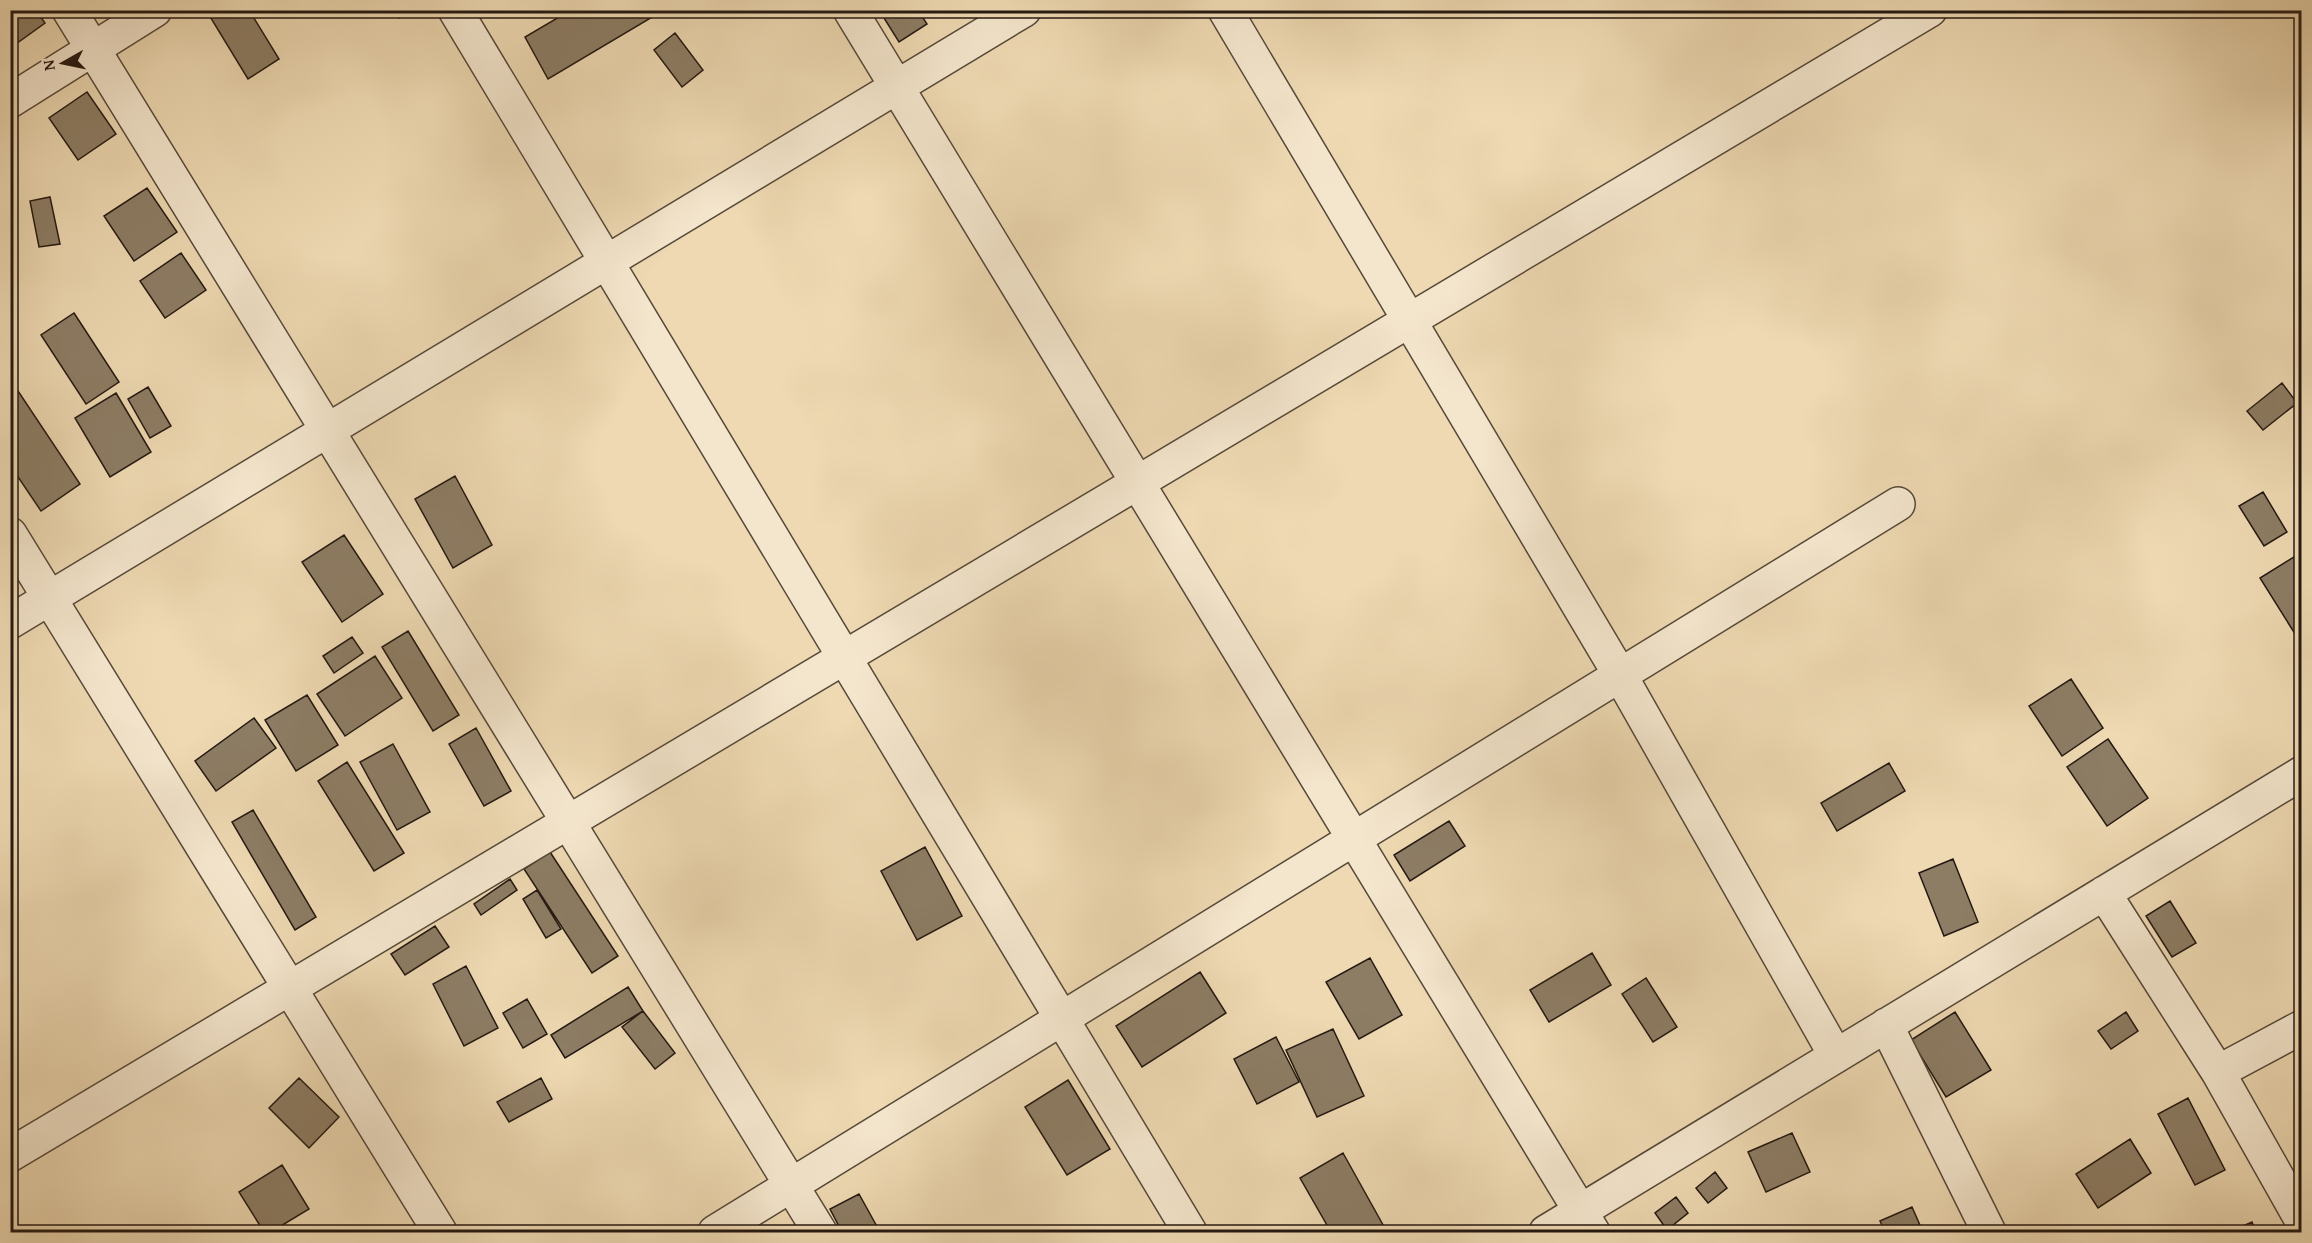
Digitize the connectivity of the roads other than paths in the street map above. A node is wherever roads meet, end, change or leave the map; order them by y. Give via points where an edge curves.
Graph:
1 (69, 10) edge
2 (155, 10) edge
3 (455, 10) edge
4 (850, 10) edge
5 (1024, 10) edge
6 (1225, 10) edge
7 (1930, 10) edge
8 (93, 50) junction
9 (896, 87) junction
10 (10, 101) edge
11 (606, 262) junction
12 (1409, 321) junction
13 (327, 431) junction
14 (1137, 483) junction
15 (1898, 504) dead end
16 (10, 534) edge
17 (50, 598) junction
18 (10, 622) edge
19 (844, 658) junction
20 (1620, 675) junction
21 (2301, 772) edge
22 (568, 822) junction
23 (1354, 839) junction
24 (2104, 893) junction
25 (290, 988) junction
26 (1062, 1019) junction
27 (1886, 1025) junction
28 (2301, 1027) edge
29 (1836, 1056) junction
30 (2218, 1072) junction
31 (10, 1155) edge
32 (791, 1186) junction
33 (2301, 1221) edge
34 (1587, 1222) edge
35 (440, 1233) edge
36 (715, 1233) edge
37 (820, 1233) edge
38 (1190, 1233) edge
39 (1546, 1233) edge
40 (1989, 1233) edge

1 - 8 street
2 - 8 street
3 - 11 street
4 - 9 street
5 - 9 street
6 - 12 street
7 - 12 street
8 - 10 street
8 - 13 street
9 - 11 street
9 - 14 street
11 - 13 street
11 - 19 street
12 - 14 street
12 - 20 street
13 - 17 street
13 - 22 street
14 - 19 street
14 - 23 street
15 - 20 street
16 - 17 street
17 - 18 street
17 - 25 street
19 - 22 street
19 - 26 street
20 - 23 street
20 - 29 street
21 - 24 street
22 - 25 street
22 - 32 street
23 - 26 street
23 - 34 street
24 - 27 street
24 - 30 street
25 - 31 street
25 - 35 street
26 - 32 street
26 - 38 street
27 - 29 street
27 - 40 street
28 - 30 street
29 - 34 street
30 - 33 street
32 - 36 street
32 - 37 street
34 - 39 street

